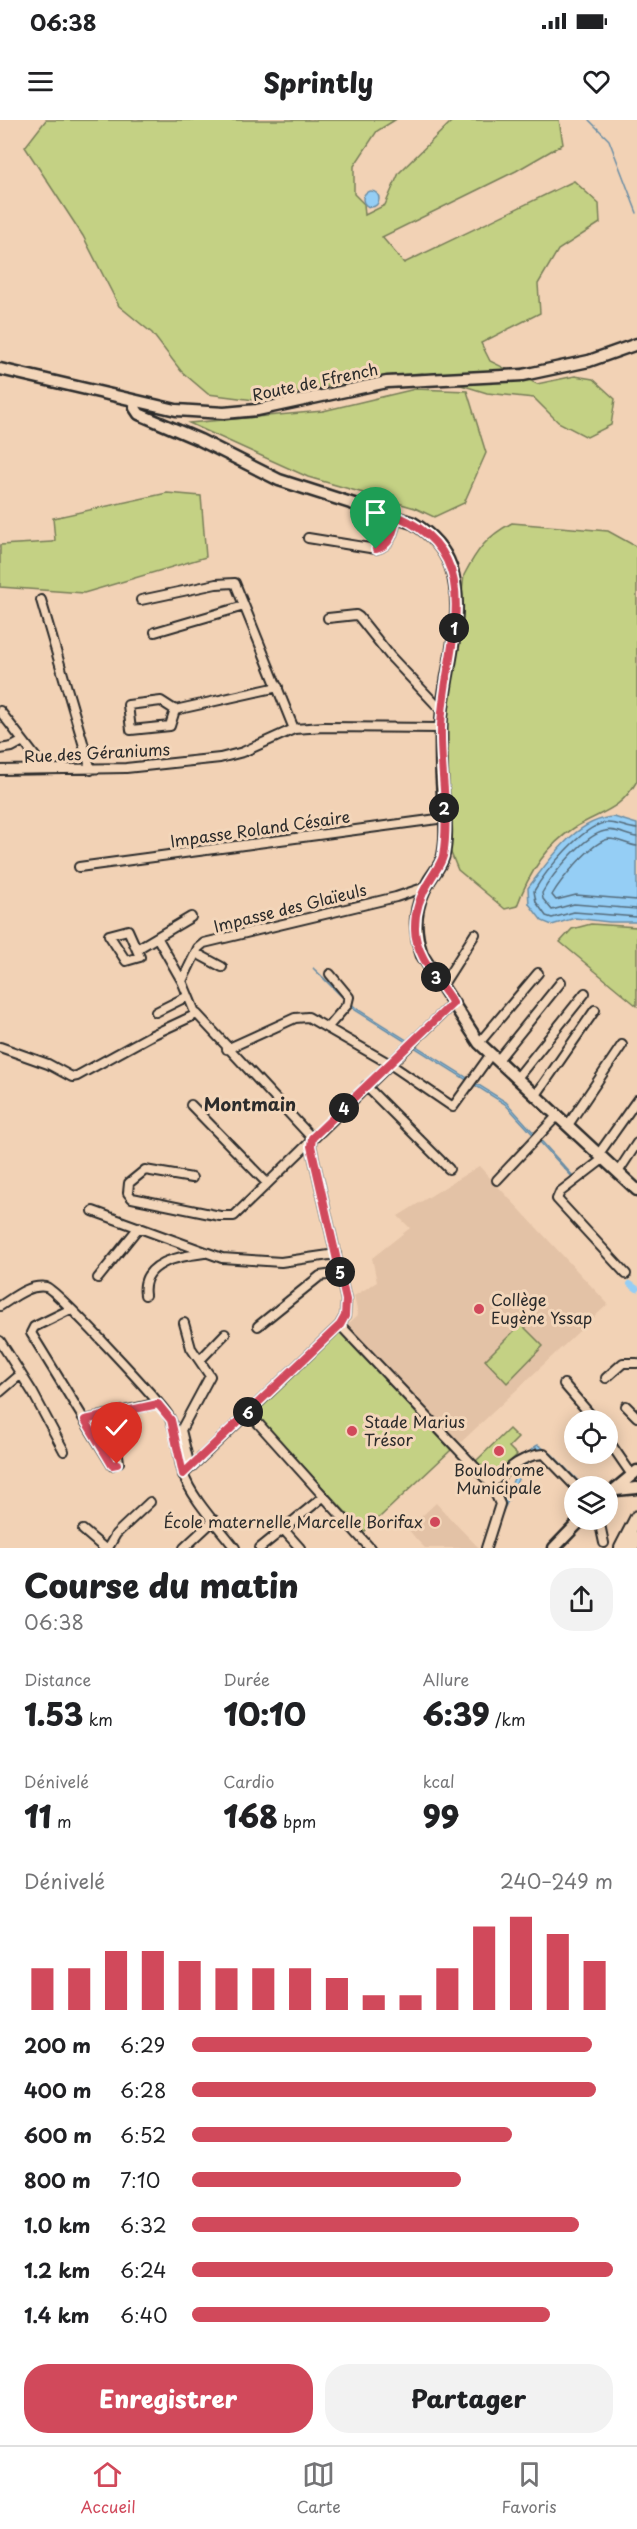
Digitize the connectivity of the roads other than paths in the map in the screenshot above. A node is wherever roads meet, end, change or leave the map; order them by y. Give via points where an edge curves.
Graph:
1 (637, 344) edge
2 (0, 369) edge
3 (91, 392) junction
4 (141, 403) junction
5 (139, 414) junction
6 (154, 420) junction
7 (397, 516) junction
8 (308, 538) dead end
9 (41, 600) dead end
10 (141, 600) dead end
11 (244, 606) junction
12 (328, 618) dead end
13 (155, 632) dead end
14 (278, 687) junction
15 (175, 710) junction
16 (0, 711) edge
17 (442, 711) junction
18 (294, 729) junction
19 (441, 729) junction
20 (23, 741) junction
21 (0, 749) edge
22 (44, 768) junction
23 (0, 770) edge
24 (91, 770) junction
25 (445, 818) junction
26 (79, 867) dead end
27 (426, 887) junction
28 (191, 917) dead end
29 (475, 934) dead end
30 (157, 937) junction
31 (137, 950) junction
32 (196, 953) junction
33 (222, 967) dead end
34 (538, 973) dead end
35 (330, 974) dead end
36 (182, 981) junction
37 (561, 982) dead end
38 (442, 986) junction
39 (585, 993) dead end
40 (188, 996) junction
41 (453, 1003) junction
42 (194, 1010) dead end
43 (595, 1010) dead end
44 (156, 1012) dead end
45 (327, 1028) junction
46 (479, 1042) junction
47 (622, 1045) dead end
48 (0, 1047) edge
49 (227, 1049) junction
50 (495, 1057) junction
51 (390, 1064) junction
52 (517, 1078) junction
53 (366, 1086) junction
54 (536, 1095) junction
55 (637, 1100) edge
56 (191, 1105) dead end
57 (558, 1115) junction
58 (568, 1125) junction
59 (312, 1138) junction
60 (637, 1143) edge
61 (601, 1157) junction
62 (449, 1169) dead end
63 (618, 1172) junction
64 (192, 1178) dead end
65 (497, 1180) dead end
66 (267, 1183) junction
67 (637, 1190) edge
68 (93, 1211) dead end
69 (139, 1227) junction
70 (206, 1252) junction
71 (336, 1254) junction
72 (340, 1273) junction
73 (626, 1274) dead end
74 (98, 1278) dead end
75 (146, 1295) dead end
76 (0, 1306) edge
77 (71, 1309) junction
78 (184, 1323) dead end
79 (340, 1325) junction
80 (258, 1326) dead end
81 (225, 1334) dead end
82 (0, 1341) edge
83 (200, 1360) junction
84 (637, 1363) edge
85 (21, 1374) junction
86 (606, 1378) dead end
87 (564, 1384) dead end
88 (0, 1392) edge
89 (158, 1404) junction
90 (626, 1406) dead end
91 (586, 1410) edge
92 (248, 1412) junction
93 (637, 1418) edge
94 (85, 1420) junction
95 (64, 1451) dead end
96 (105, 1453) dead end
97 (618, 1457) edge
98 (190, 1467) junction
99 (183, 1474) junction
100 (565, 1476) edge
101 (634, 1483) edge
102 (491, 1484) junction
103 (618, 1490) edge
104 (322, 1497) junction
105 (150, 1502) dead end
106 (637, 1517) edge
107 (214, 1521) junction
108 (283, 1529) junction
109 (83, 1530) dead end
110 (571, 1530) edge
111 (601, 1530) edge
112 (637, 1538) edge
113 (604, 1543) dead end
114 (106, 1548) edge
115 (184, 1548) edge
116 (235, 1548) edge
117 (260, 1548) edge
118 (300, 1548) edge
119 (369, 1548) edge
120 (486, 1548) edge
121 (554, 1548) edge
122 (621, 1548) edge
123 (632, 1548) edge

1 - 4 street, Route de Ffrench via 524,375 387,382 257,410 202,413
2 - 3 street, Route de Ffrench
3 - 4 street, Route de Ffrench
3 - 5 street
4 - 5 street via 135,408
4 - 6 street
5 - 6 street
6 - 7 street via 279,480
7 - 8 street via 390,540 376,549
7 - 17 street via 427,532 441,546 451,567 456,608
9 - 24 street
10 - 11 street via 235,583
11 - 13 street
11 - 14 street
12 - 17 street via 359,616
14 - 15 street
14 - 18 street
15 - 15 street via 161,701 128,705 131,730 170,726
16 - 20 street
17 - 19 street
18 - 19 street, Rue des Géraniums
18 - 24 street, Rue des Géraniums via 220,758
19 - 25 street
20 - 21 street
20 - 22 street
22 - 23 street, Rue des Géraniums
22 - 24 street, Rue des Géraniums
25 - 26 street, Impasse Roland Césaire
25 - 27 street via 443,859
27 - 32 street, Impasse des Glaïeuls via 204,943
27 - 38 street via 415,928 420,956
28 - 30 street
29 - 38 street
30 - 31 street
30 - 36 street
31 - 31 street via 140,957 126,961 109,935 128,930
32 - 33 street
32 - 36 street
34 - 46 street
35 - 45 street via 350,997
36 - 40 street
37 - 50 street
38 - 41 street
39 - 52 street
40 - 42 street
40 - 44 street
41 - 46 street
41 - 51 street
43 - 54 street
45 - 49 street via 299,1016
45 - 51 street
46 - 50 street
47 - 58 street
48 - 49 street via 72,1077 197,1014
49 - 59 street
50 - 51 street via 453,1107
50 - 52 street
51 - 53 street
52 - 54 street
53 - 59 street
53 - 62 street
54 - 57 street
55 - 61 street
56 - 66 street
57 - 58 street
57 - 65 street
58 - 61 street
59 - 66 street
59 - 71 street
60 - 63 street
61 - 63 street
61 - 73 street via 557,1199
63 - 67 street
64 - 66 street via 145,1170 129,1183 128,1193 132,1198 228,1217 239,1212
68 - 69 street
69 - 70 street
69 - 74 street
70 - 71 street via 222,1258 281,1262
70 - 75 street via 163,1263 147,1281
71 - 72 street
72 - 79 street via 346,1300
72 - 80 street via 320,1276
76 - 77 street via 24,1291 45,1287
77 - 89 street
77 - 94 street via 40,1323 31,1333
78 - 83 street via 189,1344
79 - 92 street
79 - 102 street
81 - 83 street
82 - 85 street
83 - 98 street via 210,1376 182,1430
84 - 86 street via 623,1363
85 - 88 street
85 - 95 street
87 - 91 street
89 - 94 street
89 - 99 street via 171,1420
90 - 93 street
92 - 98 street
92 - 104 street
94 - 96 street
97 - 101 street
98 - 99 street
99 - 107 street
100 - 102 street via 544,1454 532,1455
101 - 103 street
102 - 120 street via 500,1504
104 - 108 street
104 - 119 street
105 - 114 street
106 - 122 main road
107 - 115 street
107 - 116 street
108 - 117 street
108 - 118 street
109 - 114 street
110 - 121 street
111 - 113 street
112 - 123 main road

